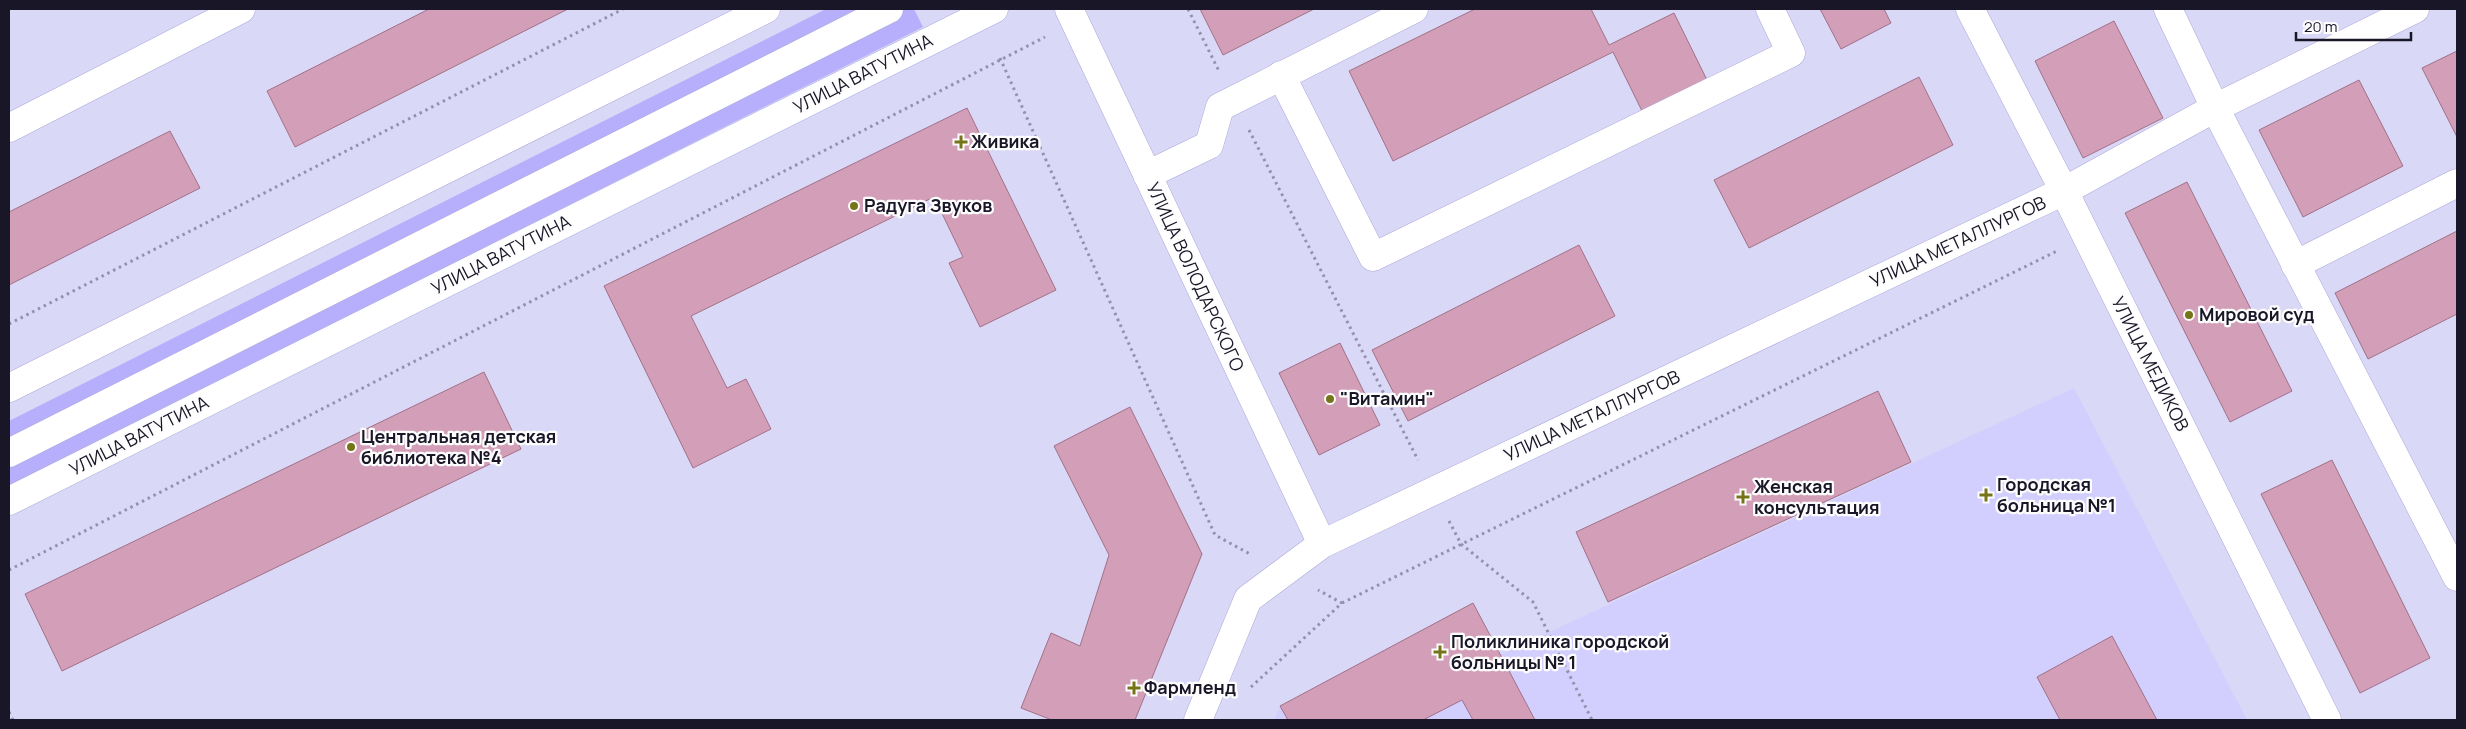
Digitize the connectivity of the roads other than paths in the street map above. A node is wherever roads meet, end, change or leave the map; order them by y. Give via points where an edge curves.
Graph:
1 (241, 9) edge
2 (766, 9) edge
3 (889, 9) edge
4 (994, 9) edge
5 (1414, 9) edge
6 (1770, 9) edge
7 (1970, 9) edge
8 (2168, 9) edge
9 (2415, 9) edge
10 (1072, 15) edge
11 (1281, 76) junction
12 (2215, 108) junction
13 (9, 128) edge
14 (1147, 175) junction
15 (2457, 182) edge
16 (2064, 191) junction
17 (2295, 266) junction
18 (9, 388) edge
19 (9, 453) edge
20 (9, 501) edge
21 (1322, 544) junction
22 (2457, 578) edge
23 (1198, 720) edge
24 (2327, 720) edge

1 - 13 street
2 - 18 street
3 - 19 street
4 - 20 street, УЛИЦА ВАТУТИНА
5 - 11 street
6 - 11 street via 1791,53 1373,257
7 - 16 street, УЛИЦА МЕДИКОВ
8 - 12 street
9 - 12 street, УЛИЦА МЕТАЛЛУРГОВ
10 - 14 street, УЛИЦА ВОЛОДАРСКОГО
11 - 14 street via 1220,107 1209,146
12 - 16 street, УЛИЦА МЕТАЛЛУРГОВ
12 - 17 street
14 - 21 street, УЛИЦА ВОЛОДАРСКОГО
15 - 17 street
16 - 21 street, УЛИЦА МЕТАЛЛУРГОВ
16 - 24 street, УЛИЦА МЕДИКОВ
17 - 22 street
21 - 23 street, УЛИЦА МЕТАЛЛУРГОВ via 1248,599

